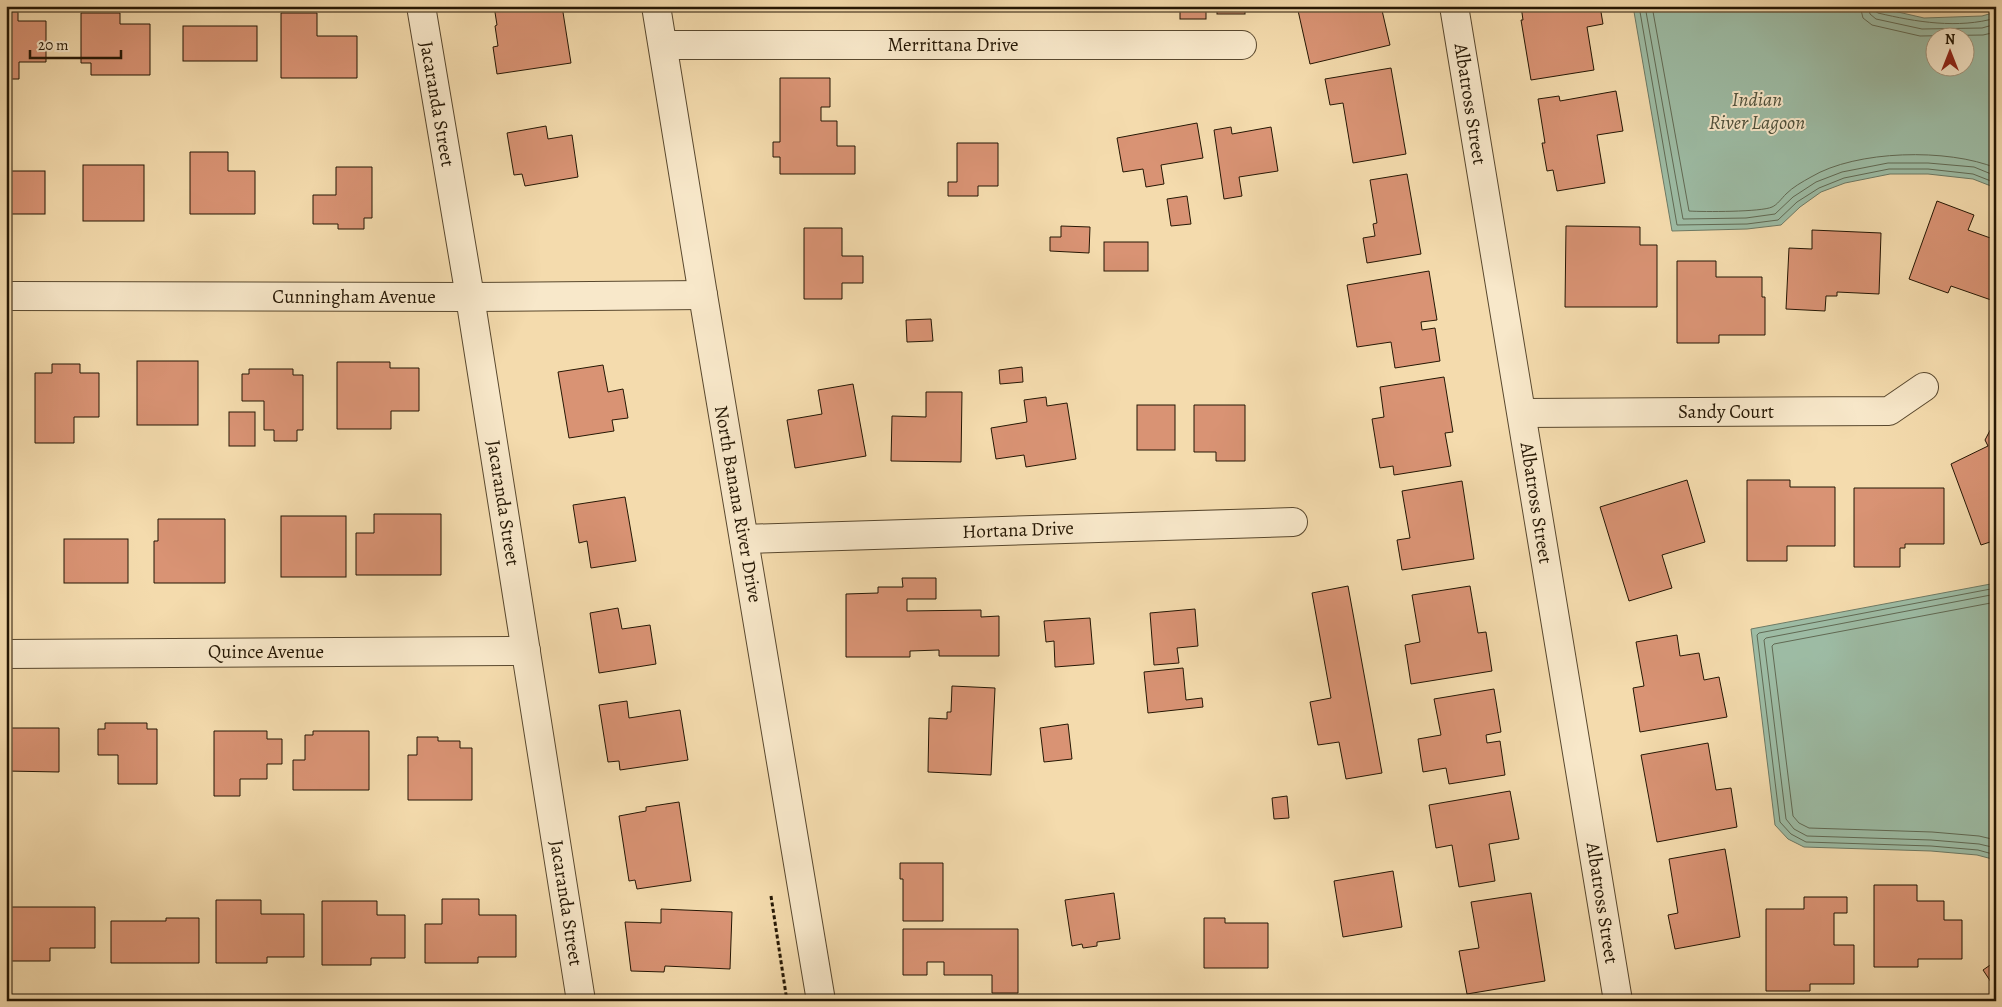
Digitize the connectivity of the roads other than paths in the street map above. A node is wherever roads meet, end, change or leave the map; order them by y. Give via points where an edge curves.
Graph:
1 (421, 6) edge
2 (656, 6) edge
3 (1454, 6) edge
4 (663, 45) junction
5 (1242, 45) dead end
6 (703, 295) junction
7 (6, 296) edge
8 (470, 297) junction
9 (1924, 388) dead end
10 (1522, 413) junction
11 (1292, 522) dead end
12 (744, 538) junction
13 (526, 650) junction
14 (6, 654) edge
15 (581, 1001) edge
16 (821, 1001) edge
17 (1618, 1001) edge

1 - 8 street, Jacaranda Street
2 - 4 street, North Banana River Drive
3 - 10 street, Albatross Street
4 - 5 street, Merrittana Drive
4 - 6 street, North Banana River Drive
6 - 8 street, Cunningham Avenue
6 - 12 street, North Banana River Drive
7 - 8 street, Cunningham Avenue
8 - 13 street, Jacaranda Street
9 - 10 street, Sandy Court via 1889,411
10 - 17 street, Albatross Street
11 - 12 street, Hortana Drive
12 - 16 street, North Banana River Drive
13 - 14 street, Quince Avenue
13 - 15 street, Jacaranda Street

